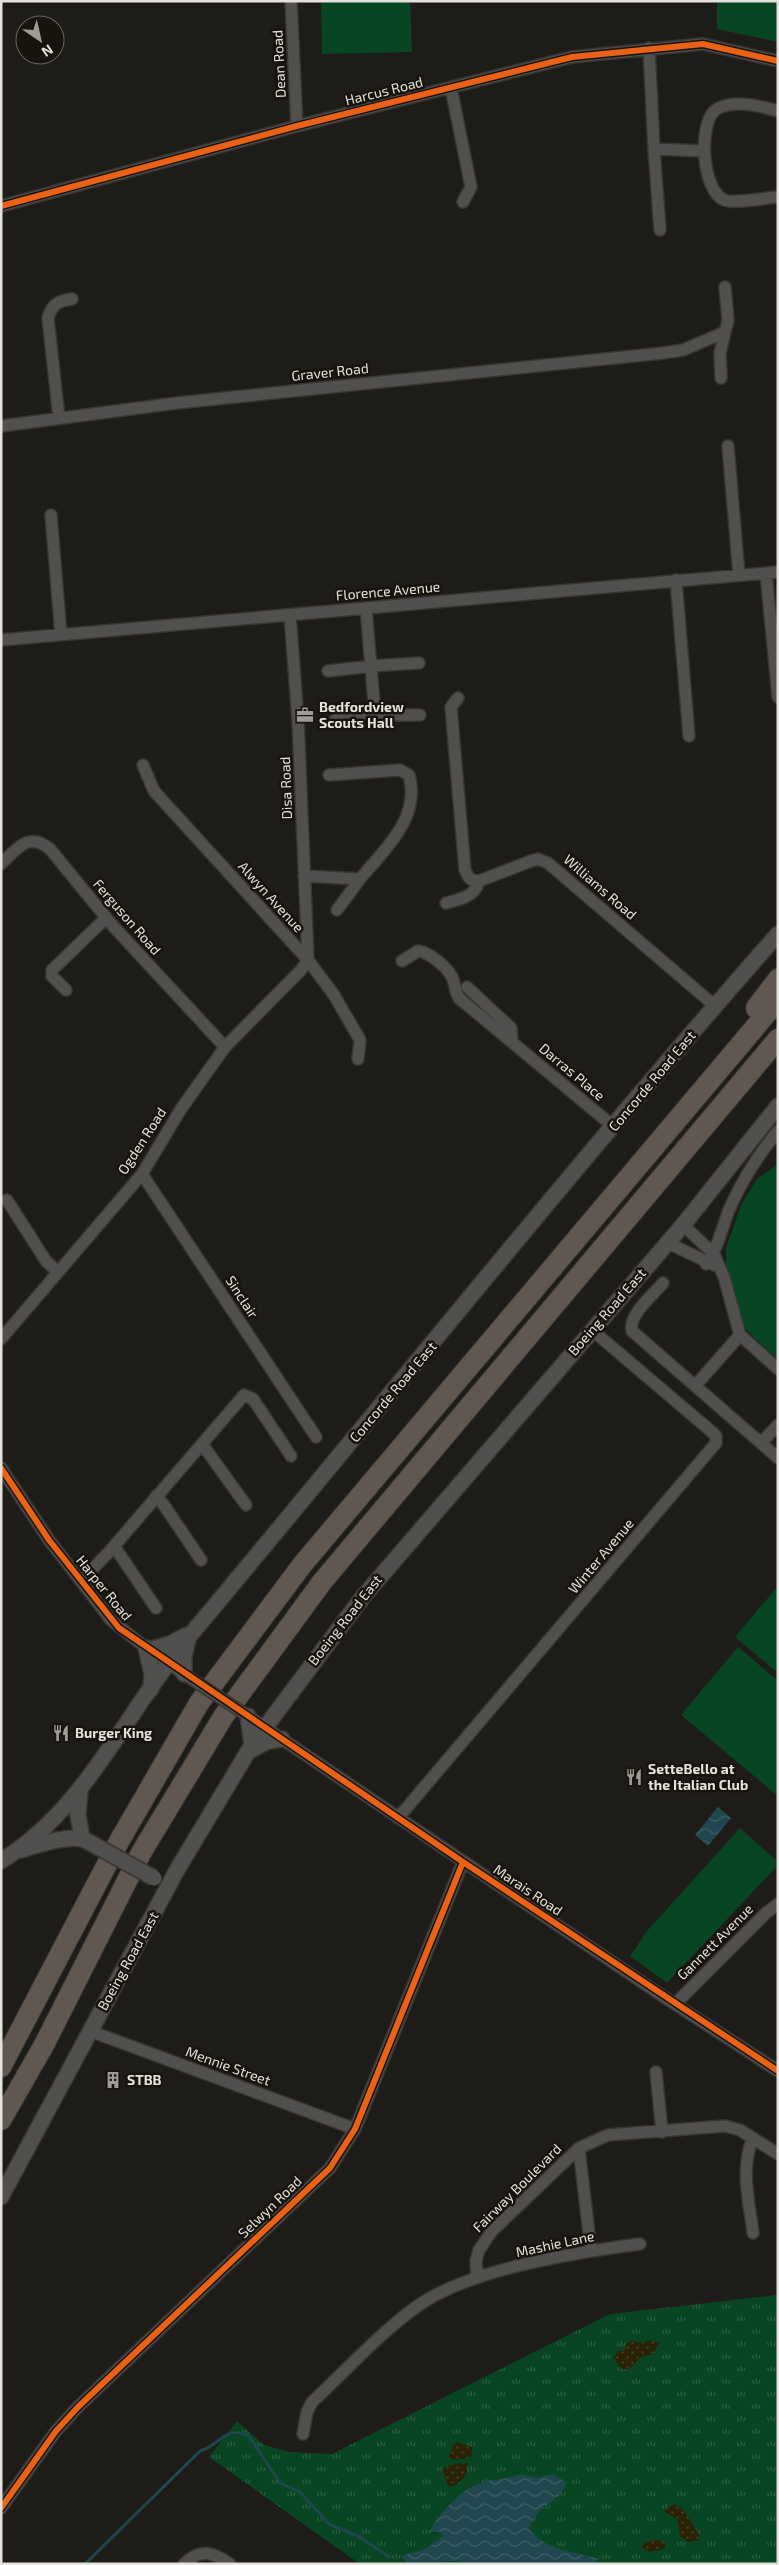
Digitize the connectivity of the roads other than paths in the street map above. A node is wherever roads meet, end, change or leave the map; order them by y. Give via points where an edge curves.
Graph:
1 (291, 1) edge
2 (649, 48) junction
3 (778, 61) edge
4 (451, 88) junction
5 (778, 111) edge
6 (297, 126) junction
7 (654, 149) junction
8 (703, 151) junction
9 (778, 197) edge
10 (463, 202) dead end
11 (1, 206) edge
12 (660, 230) dead end
13 (725, 287) dead end
14 (72, 299) dead end
15 (725, 332) junction
16 (721, 378) dead end
17 (59, 418) junction
18 (1, 426) edge
19 (728, 446) dead end
20 (51, 515) dead end
21 (772, 572) edge
22 (739, 575) junction
23 (676, 580) junction
24 (366, 608) junction
25 (290, 615) junction
26 (61, 635) junction
27 (1, 640) edge
28 (419, 663) dead end
29 (372, 666) junction
30 (328, 671) dead end
31 (778, 696) edge
32 (458, 698) dead end
33 (420, 714) dead end
34 (375, 715) junction
35 (335, 720) dead end
36 (689, 736) dead end
37 (143, 765) dead end
38 (330, 775) dead end
39 (1, 864) edge
40 (304, 876) junction
41 (360, 879) junction
42 (478, 881) junction
43 (446, 903) dead end
44 (337, 910) dead end
45 (106, 918) junction
46 (778, 934) edge
47 (308, 960) junction
48 (402, 961) dead end
49 (778, 979) edge
50 (467, 987) dead end
51 (66, 990) dead end
52 (778, 1000) edge
53 (715, 1006) junction
54 (778, 1039) edge
55 (512, 1041) junction
56 (225, 1047) junction
57 (778, 1055) edge
58 (358, 1059) dead end
59 (778, 1106) edge
60 (614, 1126) junction
61 (778, 1131) edge
62 (676, 1161) junction
63 (142, 1174) junction
64 (618, 1189) junction
65 (6, 1200) dead end
66 (683, 1225) junction
67 (668, 1243) junction
68 (714, 1254) junction
69 (706, 1264) junction
70 (718, 1266) junction
71 (58, 1272) junction
72 (662, 1284) dead end
73 (592, 1330) junction
74 (740, 1334) junction
75 (2, 1336) edge
76 (778, 1369) edge
77 (695, 1386) junction
78 (778, 1425) edge
79 (316, 1437) dead end
80 (202, 1444) junction
81 (761, 1444) junction
82 (291, 1456) dead end
83 (778, 1458) edge
84 (1, 1468) edge
85 (157, 1495) junction
86 (246, 1506) dead end
87 (114, 1546) junction
88 (201, 1560) dead end
89 (81, 1580) junction
90 (156, 1608) dead end
91 (192, 1633) junction
92 (147, 1649) junction
93 (168, 1663) junction
94 (185, 1674) junction
95 (152, 1687) junction
96 (276, 1711) junction
97 (248, 1716) junction
98 (265, 1728) junction
99 (282, 1739) junction
100 (250, 1748) junction
101 (80, 1790) junction
102 (398, 1818) junction
103 (85, 1840) junction
104 (15, 1852) junction
105 (1, 1861) edge
106 (463, 1862) junction
107 (177, 1870) junction
108 (155, 1879) junction
109 (778, 1904) edge
110 (134, 1950) junction
111 (675, 2004) junction
112 (90, 2031) junction
113 (19, 2032) junction
114 (1, 2060) edge
115 (1, 2067) edge
116 (778, 2071) edge
117 (656, 2072) dead end
118 (1, 2120) edge
119 (355, 2130) junction
120 (662, 2132) junction
121 (753, 2138) junction
122 (579, 2148) junction
123 (778, 2154) edge
124 (1, 2197) edge
125 (753, 2233) dead end
126 (640, 2244) dead end
127 (591, 2251) junction
128 (477, 2277) junction
129 (303, 2434) dead end
130 (1, 2508) edge
131 (184, 2564) edge
132 (230, 2564) edge

1 - 6 street, Dean Road
2 - 3 street, Harcus Road via 703,44
2 - 4 street, Harcus Road via 551,60
2 - 7 street
4 - 6 street, Harcus Road
4 - 10 street via 471,187
5 - 8 street via 751,105 732,105 716,110 708,120
6 - 11 street, Harcus Road
7 - 8 street
7 - 12 street
8 - 9 street via 712,187 718,196 729,201
13 - 15 street via 728,320
14 - 17 street via 59,300 51,308 48,318
15 - 16 street via 720,353
15 - 17 street, Graver Road via 683,350 663,354
17 - 18 street, Graver Road
19 - 22 street
20 - 26 street
21 - 22 street, Florence Avenue
21 - 31 street
22 - 23 street, Florence Avenue
23 - 24 street, Florence Avenue
23 - 36 street
24 - 25 street, Florence Avenue
24 - 29 street
25 - 26 street, Florence Avenue
25 - 40 street, Disa Road
26 - 27 street, Florence Avenue
28 - 29 street
29 - 30 street
29 - 34 street
32 - 42 street via 451,707 465,870 471,880
33 - 34 street
34 - 35 street
37 - 47 street, Alwyn Avenue via 154,791
38 - 41 street via 400,770 409,775 408,816 398,834
39 - 45 street, Ferguson Road via 28,842 42,843
40 - 41 street
40 - 47 street, Disa Road
41 - 44 street
42 - 43 street via 477,889 468,897
42 - 53 street, Williams Road via 531,861 548,863
45 - 51 street via 52,970 52,976
45 - 56 street, Ferguson Road
46 - 53 main road, Concorde Road East
47 - 56 street, Ogden Road
47 - 58 street, Alwyn Avenue via 334,994 360,1040
48 - 55 street, Darras Place via 418,951 431,956 453,978 455,992 460,999
49 - 64 highway
50 - 55 street via 511,1028
52 - 64 highway
53 - 60 main road, Concorde Road East
54 - 62 highway
55 - 60 street, Darras Place
56 - 63 street, Ogden Road via 181,1109
57 - 62 highway
59 - 66 main road, Boeing Road East
60 - 91 main road, Concorde Road East
61 - 68 street via 747,1175 730,1208
62 - 118 highway via 322,1582 224,1717 141,1854 44,2045
63 - 71 street, Ogden Road
63 - 79 street, Sinclair
64 - 113 highway via 302,1565 199,1703 116,1845
65 - 71 street via 46,1261
66 - 67 main road, Boeing Road East
66 - 68 street
67 - 69 street
67 - 73 main road, Boeing Road East
68 - 69 street
68 - 70 street
69 - 70 street
70 - 74 street
71 - 75 street, Ogden Road
72 - 77 street via 635,1315 631,1322 632,1331
73 - 96 main road, Boeing Road East via 362,1598
73 - 102 street, Winter Avenue via 712,1432 716,1443
74 - 76 street
74 - 77 street
77 - 81 street
78 - 81 street
80 - 82 street via 247,1395 253,1399
80 - 85 street
80 - 86 street
81 - 83 street
84 - 89 street, Harper Road via 49,1540
85 - 87 street
85 - 88 street
87 - 89 street
87 - 90 street
89 - 92 street, Harper Road via 118,1628
91 - 92 main road via 170,1644
91 - 93 main road, Concorde Road East
91 - 94 main road via 184,1656
92 - 93 street, Harper Road
92 - 95 main road
93 - 94 street, Harper Road
93 - 95 main road, Concorde Road East
94 - 95 main road
94 - 97 street, Harper Road, bridge
95 - 101 main road, Concorde Road East
96 - 97 main road
96 - 98 main road, Boeing Road East
97 - 98 street, Harper Road
97 - 100 main road
98 - 99 street, Marais Road
98 - 100 main road, Boeing Road East
99 - 100 main road
99 - 102 street, Marais Road
100 - 107 main road, Boeing Road East
101 - 103 main road via 78,1815
101 - 104 main road, Concorde Road East
102 - 106 street, Marais Road
103 - 104 main road via 49,1842
103 - 108 main road, bridge
104 - 105 main road
106 - 111 street, Marais Road
106 - 119 street, Selwyn Road
107 - 108 main road
107 - 110 main road, Boeing Road East
108 - 110 main road via 157,1894
109 - 111 street, Gannett Avenue
110 - 112 main road, Boeing Road East
111 - 116 street, Marais Road
112 - 119 street, Mennie Street
112 - 124 main road, Boeing Road East
113 - 114 highway
113 - 115 highway
117 - 120 street
119 - 130 street, Selwyn Road via 330,2168 78,2407 56,2431
120 - 121 street, Fairway Boulevard via 725,2126
120 - 122 street, Fairway Boulevard via 608,2135
121 - 123 street, Fairway Boulevard
121 - 125 street via 745,2166
122 - 127 street
122 - 128 street, Fairway Boulevard via 483,2241 476,2261
126 - 127 street, Mashie Lane
127 - 128 street, Mashie Lane
128 - 129 street via 427,2300 407,2314 312,2402
131 - 132 street via 202,2552 209,2552

